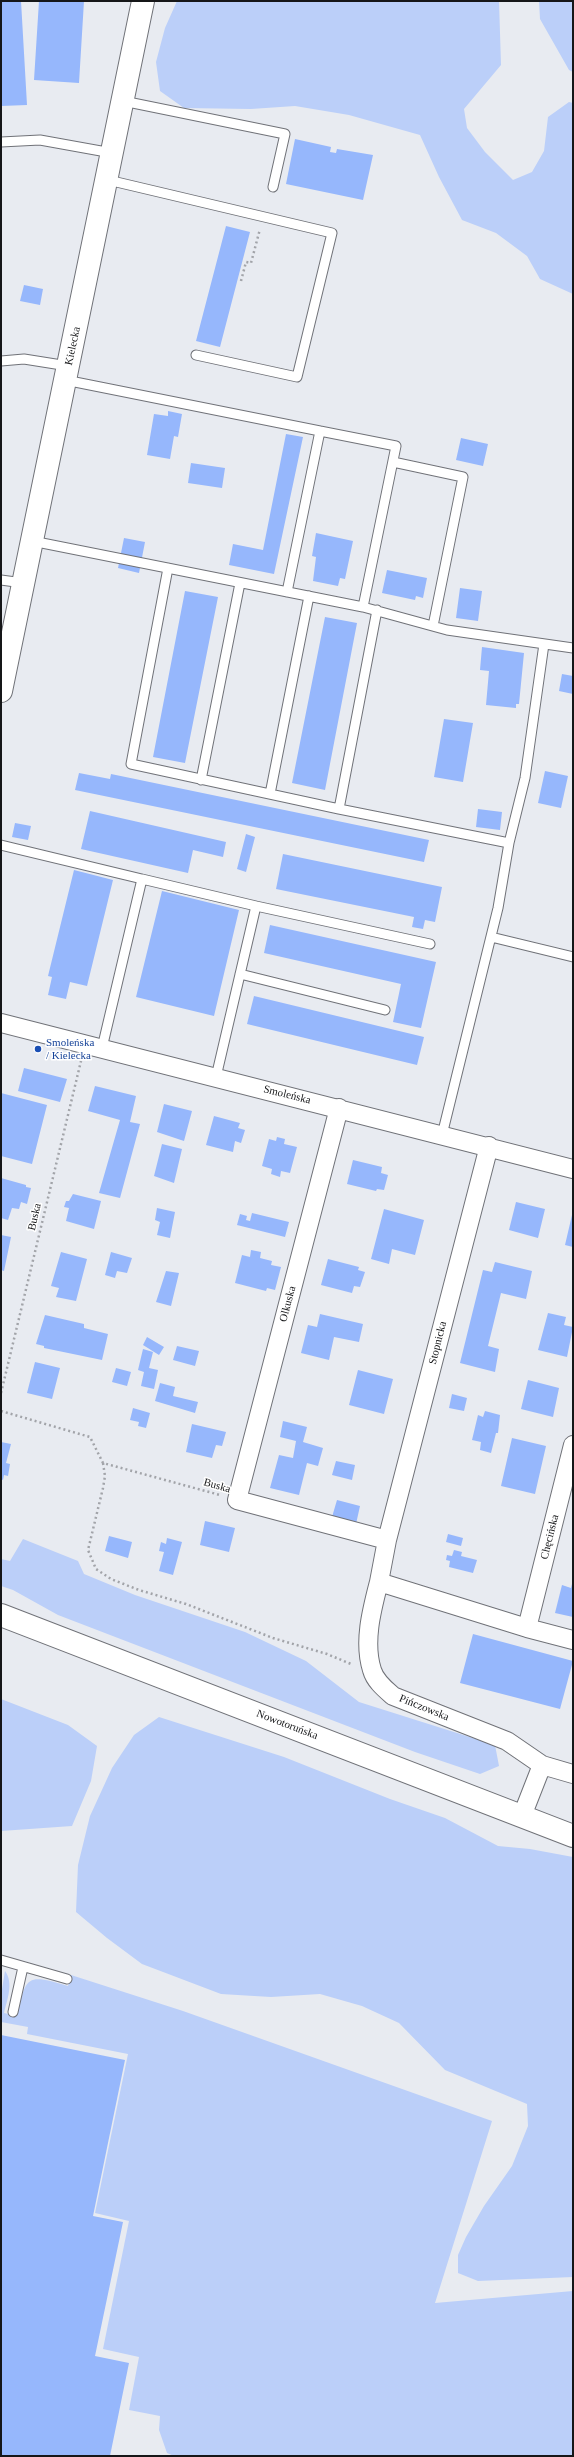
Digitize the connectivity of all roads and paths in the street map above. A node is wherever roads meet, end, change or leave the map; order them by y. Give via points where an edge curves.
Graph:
1 (143, 1) edge
2 (123, 101) junction
3 (1, 142) edge
4 (112, 154) junction
5 (108, 180) junction
6 (273, 187) dead end
7 (263, 217) junction
8 (241, 281) dead end
9 (196, 355) dead end
10 (1, 361) edge
11 (67, 373) junction
12 (320, 431) junction
13 (393, 462) junction
14 (32, 541) junction
15 (168, 568) junction
16 (1, 580) edge
17 (23, 583) junction
18 (240, 583) junction
19 (287, 592) junction
20 (309, 596) junction
21 (363, 607) junction
22 (377, 610) junction
23 (432, 626) junction
24 (544, 644) junction
25 (5, 648) edge
26 (573, 648) edge
27 (1, 692) edge
28 (201, 780) junction
29 (270, 794) junction
30 (339, 809) junction
31 (509, 843) junction
32 (1, 845) edge
33 (142, 879) junction
34 (256, 906) junction
35 (491, 937) junction
36 (430, 944) dead end
37 (573, 957) edge
38 (240, 974) junction
39 (385, 1010) dead end
40 (1, 1023) edge
41 (93, 1046) junction
42 (216, 1077) junction
43 (339, 1108) junction
44 (442, 1135) junction
45 (489, 1146) junction
46 (573, 1169) edge
47 (1, 1393) edge
48 (1, 1411) edge
49 (573, 1445) edge
50 (103, 1463) junction
51 (237, 1500) junction
52 (387, 1540) junction
53 (379, 1582) junction
54 (1, 1615) edge
55 (527, 1628) junction
56 (573, 1640) edge
57 (372, 1670) junction
58 (542, 1765) junction
59 (573, 1774) edge
60 (522, 1816) junction
61 (573, 1836) edge
62 (1, 1960) edge
63 (23, 1966) junction
64 (67, 1979) dead end
65 (13, 2012) dead end

1 - 2 street, Kielecka
2 - 4 street, Kielecka
2 - 6 lane via 285,134
3 - 4 lane via 40,140
4 - 5 street, Kielecka
5 - 7 lane
5 - 11 street, Kielecka
7 - 8 path via 251,263 246,262
7 - 9 lane via 332,232 297,377
10 - 11 lane via 24,359
11 - 12 lane
11 - 14 street, Kielecka
12 - 13 lane via 396,446
12 - 19 lane
13 - 21 lane
13 - 23 lane via 463,477
14 - 15 lane
14 - 17 street, Kielecka
15 - 18 lane
15 - 28 lane via 131,764
16 - 17 lane
17 - 25 street, Kielecka
18 - 19 lane
18 - 28 lane
19 - 20 lane
20 - 21 lane
20 - 29 lane
21 - 22 lane
22 - 23 lane
22 - 30 lane
23 - 24 lane
24 - 26 lane
24 - 31 lane via 525,778
25 - 27 street, Kielecka
28 - 29 lane
29 - 30 lane
30 - 31 lane
31 - 35 lane
32 - 33 lane
33 - 34 lane
33 - 41 lane
34 - 36 lane
34 - 38 lane
35 - 37 lane
35 - 44 lane
38 - 39 lane
38 - 42 lane
40 - 41 street, Smoleńska
41 - 42 street, Smoleńska
41 - 47 path, Buska
42 - 43 street, Smoleńska
43 - 44 street, Smoleńska
43 - 51 street, Olkuska
44 - 45 street, Smoleńska
45 - 46 street, Smoleńska
45 - 52 street, Stopnicka
48 - 50 path via 90,1437
49 - 55 street, Chęcińska
50 - 51 path, Buska
50 - 57 path via 103,1488 88,1550 96,1569 111,1579 138,1590 186,1604 273,1638
51 - 52 street
52 - 53 street, Stopnicka
53 - 55 street
53 - 57 street, Pińczowska via 369,1631
54 - 60 street, Nowotoruńska
55 - 56 street
57 - 58 street, Pińczowska via 380,1685 393,1696 507,1741
58 - 59 street, Pińczowska
58 - 60 street
60 - 61 street, Nowotoruńska
62 - 63 lane
63 - 64 lane
63 - 65 lane

